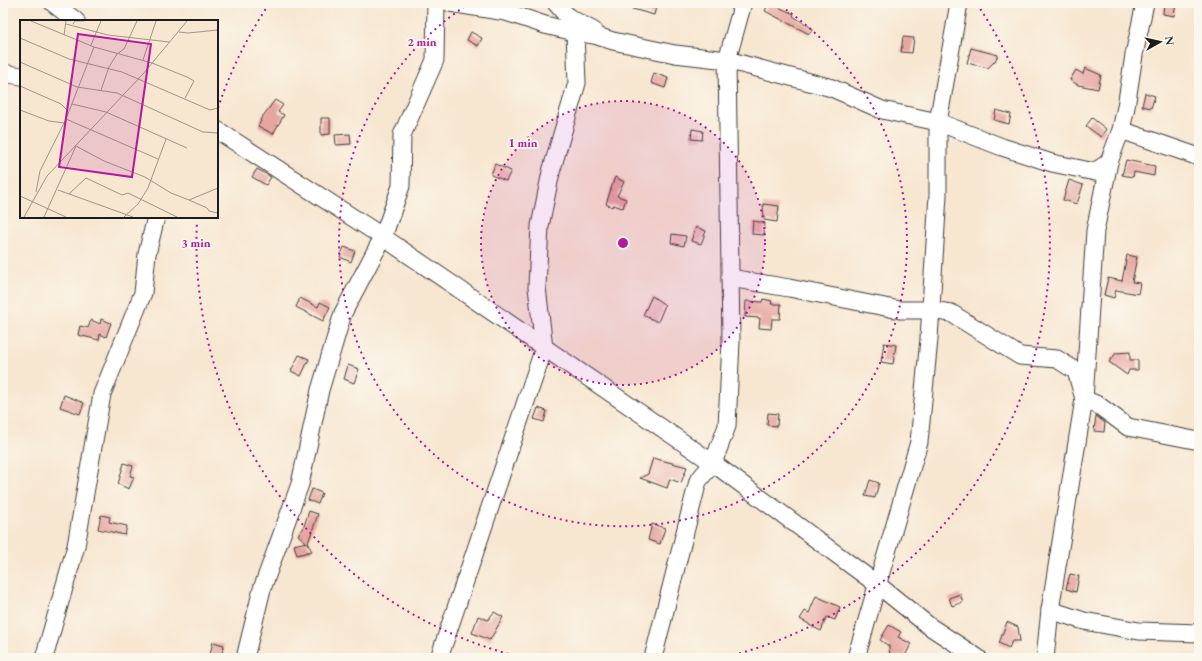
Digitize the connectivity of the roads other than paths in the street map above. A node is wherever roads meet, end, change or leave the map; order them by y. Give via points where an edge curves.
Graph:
1 (53, 3) edge
2 (436, 3) edge
3 (450, 3) edge
4 (520, 3) edge
5 (556, 3) edge
6 (743, 3) edge
7 (959, 3) edge
8 (1144, 3) edge
9 (506, 12) junction
10 (75, 20) edge
11 (575, 32) junction
12 (613, 41) junction
13 (727, 60) junction
14 (3, 73) edge
15 (20, 76) edge
16 (938, 122) junction
17 (1121, 130) junction
18 (218, 131) edge
19 (1199, 157) edge
20 (1109, 162) junction
21 (156, 218) edge
22 (383, 237) junction
23 (730, 278) junction
24 (931, 310) junction
25 (544, 348) junction
26 (1084, 399) junction
27 (1199, 441) edge
28 (713, 463) junction
29 (878, 585) junction
30 (1050, 610) junction
31 (1199, 633) edge
32 (44, 658) edge
33 (245, 658) edge
34 (439, 658) edge
35 (653, 658) edge
36 (856, 658) edge
37 (978, 658) edge
38 (1046, 658) edge

1 - 10 street
2 - 22 street via 434,60 402,135 401,186
3 - 9 street
4 - 9 street
5 - 12 street via 568,17
6 - 13 street
7 - 16 street
8 - 17 street
9 - 11 street
11 - 12 street
11 - 25 street via 577,83 551,172 540,226 537,287
12 - 13 street via 675,54
13 - 16 street via 832,88 882,110
13 - 23 street
14 - 15 street
16 - 20 street via 1052,163 1095,172
16 - 24 street via 938,195
17 - 19 street
17 - 20 street
18 - 22 street
20 - 26 street via 1095,230
21 - 32 street via 147,254 143,293 102,394 76,546
22 - 25 street
22 - 33 street via 343,314 320,390 300,484 262,589
23 - 24 street via 900,310
23 - 28 street via 731,342 726,426
24 - 26 street via 951,313 1020,356 1057,359 1076,371
24 - 29 street via 919,442
25 - 28 street
25 - 34 street
26 - 27 street via 1098,405 1128,426
26 - 30 street
28 - 29 street
28 - 35 street via 698,481
29 - 36 street
29 - 37 street via 929,626
30 - 31 street via 1084,621 1139,630
30 - 38 street

